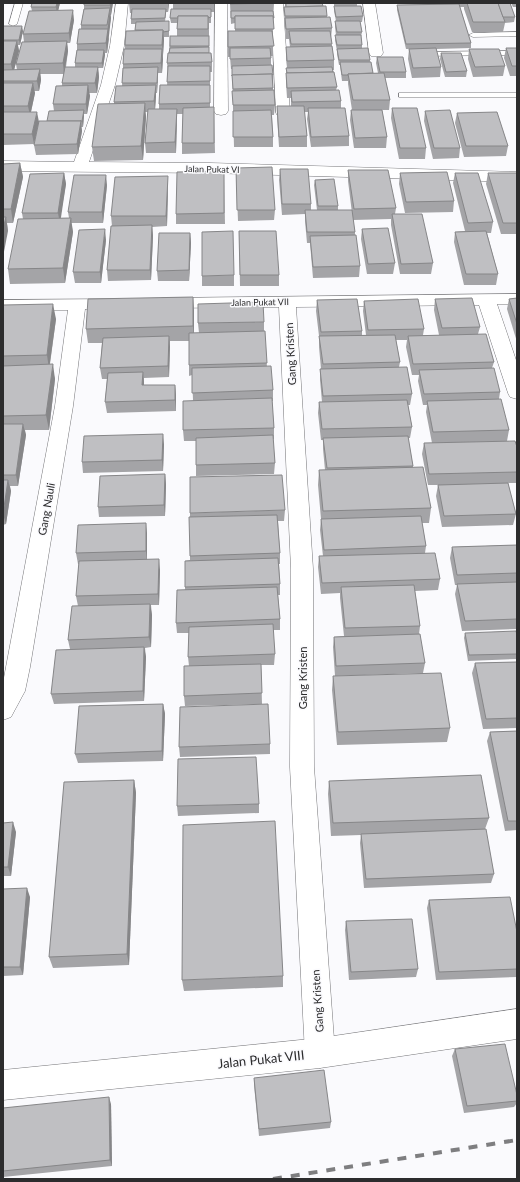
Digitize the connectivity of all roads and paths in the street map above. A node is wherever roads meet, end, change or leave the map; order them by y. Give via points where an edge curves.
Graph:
1 (19, 3) edge
2 (122, 3) edge
3 (221, 3) edge
4 (277, 3) edge
5 (369, 3) edge
6 (13, 24) edge
7 (517, 34) edge
8 (473, 35) edge
9 (376, 53) dead end
10 (517, 53) edge
11 (412, 54) edge
12 (517, 94) edge
13 (402, 96) dead end
14 (221, 112) dead end
15 (283, 113) edge
16 (3, 166) edge
17 (80, 166) junction
18 (517, 177) edge
19 (486, 299) junction
20 (517, 299) edge
21 (287, 302) junction
22 (77, 304) junction
23 (3, 306) edge
24 (517, 393) edge
25 (3, 710) edge
26 (517, 1024) edge
27 (320, 1053) junction
28 (3, 1085) edge

1 - 6 lane
2 - 17 street via 117,46 108,85 94,119
3 - 14 street
4 - 15 street
5 - 9 street
7 - 8 lane
10 - 11 lane
12 - 13 lane
16 - 17 street, Jalan Pukat VI
17 - 18 street, Jalan Pukat VI
19 - 20 street, Jalan Pukat VII
19 - 21 street, Jalan Pukat VII
19 - 24 street
21 - 22 street, Jalan Pukat VII
21 - 27 street, Gang Kristen via 302,569 302,768
22 - 23 street, Jalan Pukat VII
22 - 25 street, Gang Nauli via 64,406 18,667 13,690
26 - 27 street, Jalan Pukat VIII
27 - 28 street, Jalan Pukat VIII

